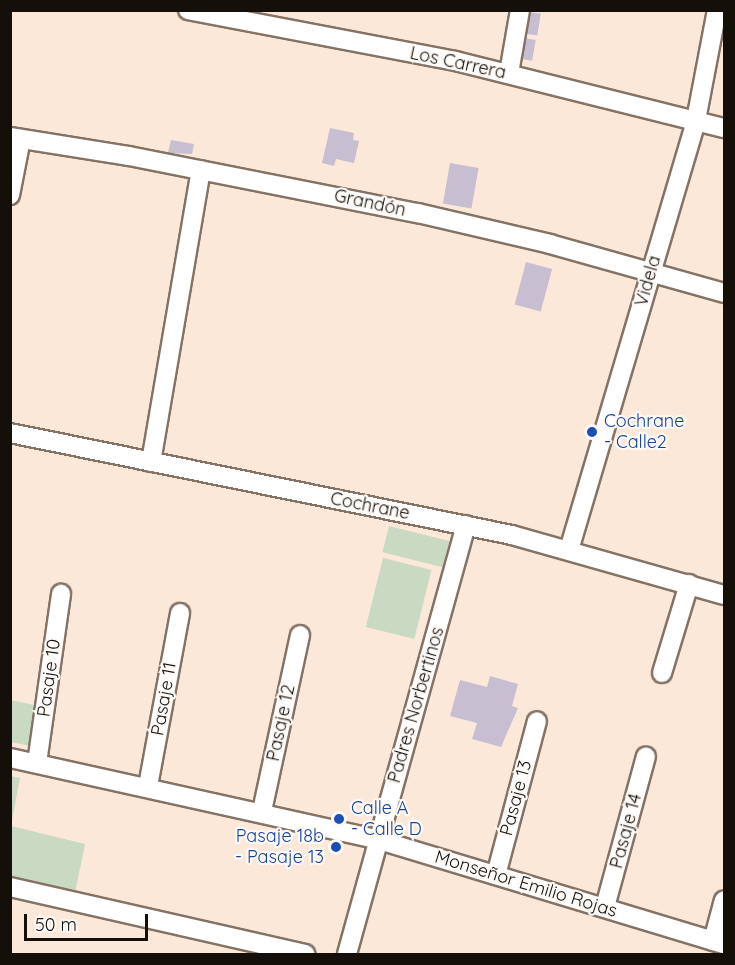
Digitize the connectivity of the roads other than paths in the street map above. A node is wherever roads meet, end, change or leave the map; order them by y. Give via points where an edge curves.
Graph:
1 (188, 10) edge
2 (520, 10) edge
3 (717, 10) edge
4 (509, 73) junction
5 (696, 120) junction
6 (724, 128) edge
7 (16, 138) edge
8 (201, 170) junction
9 (10, 195) edge
10 (651, 270) junction
11 (724, 293) edge
12 (10, 433) edge
13 (151, 462) junction
14 (466, 525) junction
15 (569, 550) junction
16 (689, 585) junction
17 (61, 594) dead end
18 (724, 595) edge
19 (180, 613) dead end
20 (300, 635) dead end
21 (662, 673) dead end
22 (537, 721) dead end
23 (646, 756) dead end
24 (10, 758) edge
25 (37, 763) junction
26 (148, 786) junction
27 (262, 811) junction
28 (379, 840) junction
29 (496, 875) junction
30 (10, 887) edge
31 (724, 900) edge
32 (605, 907) junction
33 (719, 942) edge
34 (306, 954) edge
35 (347, 954) edge

1 - 4 street, Los Carrera
2 - 4 street
3 - 5 street, Videla
4 - 5 street, Los Carrera
5 - 6 street, Los Carrera
5 - 10 street, Videla
7 - 8 street, Grandón
7 - 9 street
8 - 10 street, Grandón via 440,218
8 - 13 street
10 - 11 street, Grandón
10 - 15 street, Videla
12 - 13 street, Cochrane
13 - 14 street, Cochrane
14 - 15 street, Cochrane
14 - 28 street, Padres Norbertinos
15 - 16 street, Cochrane
16 - 18 street, Cochrane
16 - 21 street
17 - 25 street, Pasaje 10
19 - 26 street, Pasaje 11
20 - 27 street, Pasaje 12
22 - 29 street, Pasaje 13
23 - 32 street, Pasaje 14
24 - 25 street, Monseñor Emilio Rojas
25 - 26 street, Monseñor Emilio Rojas
26 - 27 street, Monseñor Emilio Rojas
27 - 28 street, Monseñor Emilio Rojas
28 - 29 street, Monseñor Emilio Rojas
28 - 35 street, Padres Norbertinos
29 - 32 street, Monseñor Emilio Rojas
30 - 34 street
31 - 33 street
32 - 33 street, Monseñor Emilio Rojas

